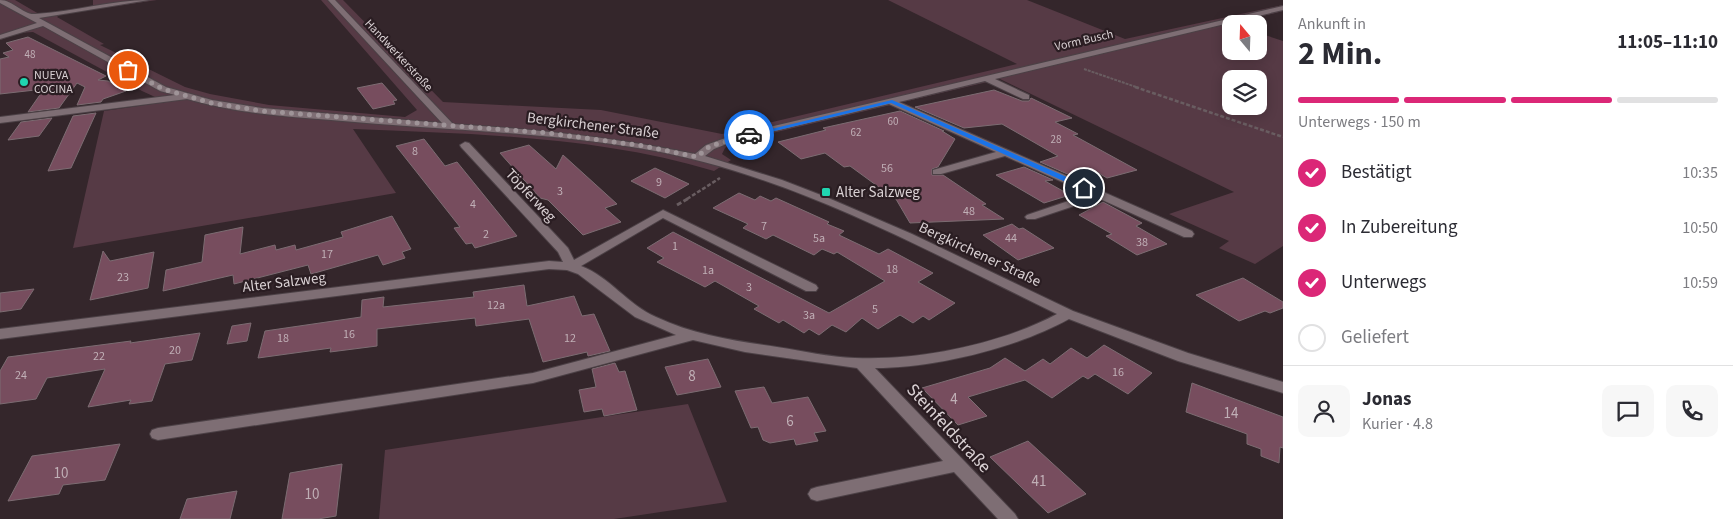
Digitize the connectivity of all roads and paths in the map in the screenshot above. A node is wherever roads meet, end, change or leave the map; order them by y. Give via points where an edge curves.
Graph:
1 (0, 0) edge
2 (146, 0) edge
3 (331, 0) edge
4 (1283, 8) edge
5 (31, 17) junction
6 (42, 24) junction
7 (0, 37) edge
8 (1058, 60) junction
9 (986, 78) junction
10 (189, 96) junction
11 (1026, 98) dead end
12 (892, 102) junction
13 (0, 120) edge
14 (450, 126) junction
15 (1283, 137) edge
16 (465, 145) dead end
17 (1005, 153) junction
18 (697, 157) junction
19 (736, 169) junction
20 (937, 172) dead end
21 (1100, 194) junction
22 (663, 213) junction
23 (1031, 217) dead end
24 (1188, 234) dead end
25 (572, 267) junction
26 (812, 288) dead end
27 (1068, 314) junction
28 (0, 334) edge
29 (691, 336) junction
30 (861, 364) junction
31 (1283, 388) edge
32 (158, 434) dead end
33 (955, 465) junction
34 (817, 494) dead end
35 (1009, 519) edge

1 - 5 street, Bergkirchener Straße
2 - 5 street
3 - 14 street, Handwerkerstraße
4 - 8 street, Vorm Busch
5 - 6 street, Bergkirchener Straße
6 - 7 street
6 - 10 street, Bergkirchener Straße via 163,89
8 - 9 street, Vorm Busch
8 - 15 path
9 - 11 street
9 - 12 street, Vorm Busch
10 - 13 street
10 - 14 street, Bergkirchener Straße via 262,111
12 - 17 street
12 - 18 street, Vorm Busch via 721,142
14 - 18 street, Bergkirchener Straße via 548,133
16 - 25 street, Töpferweg via 564,251
17 - 20 street
17 - 21 street
18 - 19 street, Bergkirchener Straße
19 - 22 path
19 - 27 street, Bergkirchener Straße via 822,200 908,237
21 - 23 street
21 - 24 street
22 - 25 street
22 - 26 street
25 - 28 street, Alter Salzweg via 549,265
25 - 29 street, Alter Salzweg via 649,320
27 - 30 street, Alter Salzweg via 1036,331 968,349 904,362
27 - 31 street, Bergkirchener Straße via 1183,357
29 - 30 street, Alter Salzweg
29 - 32 street via 533,378
30 - 33 street, Steinfeldstraße
33 - 34 street
33 - 35 street, Steinfeldstraße

